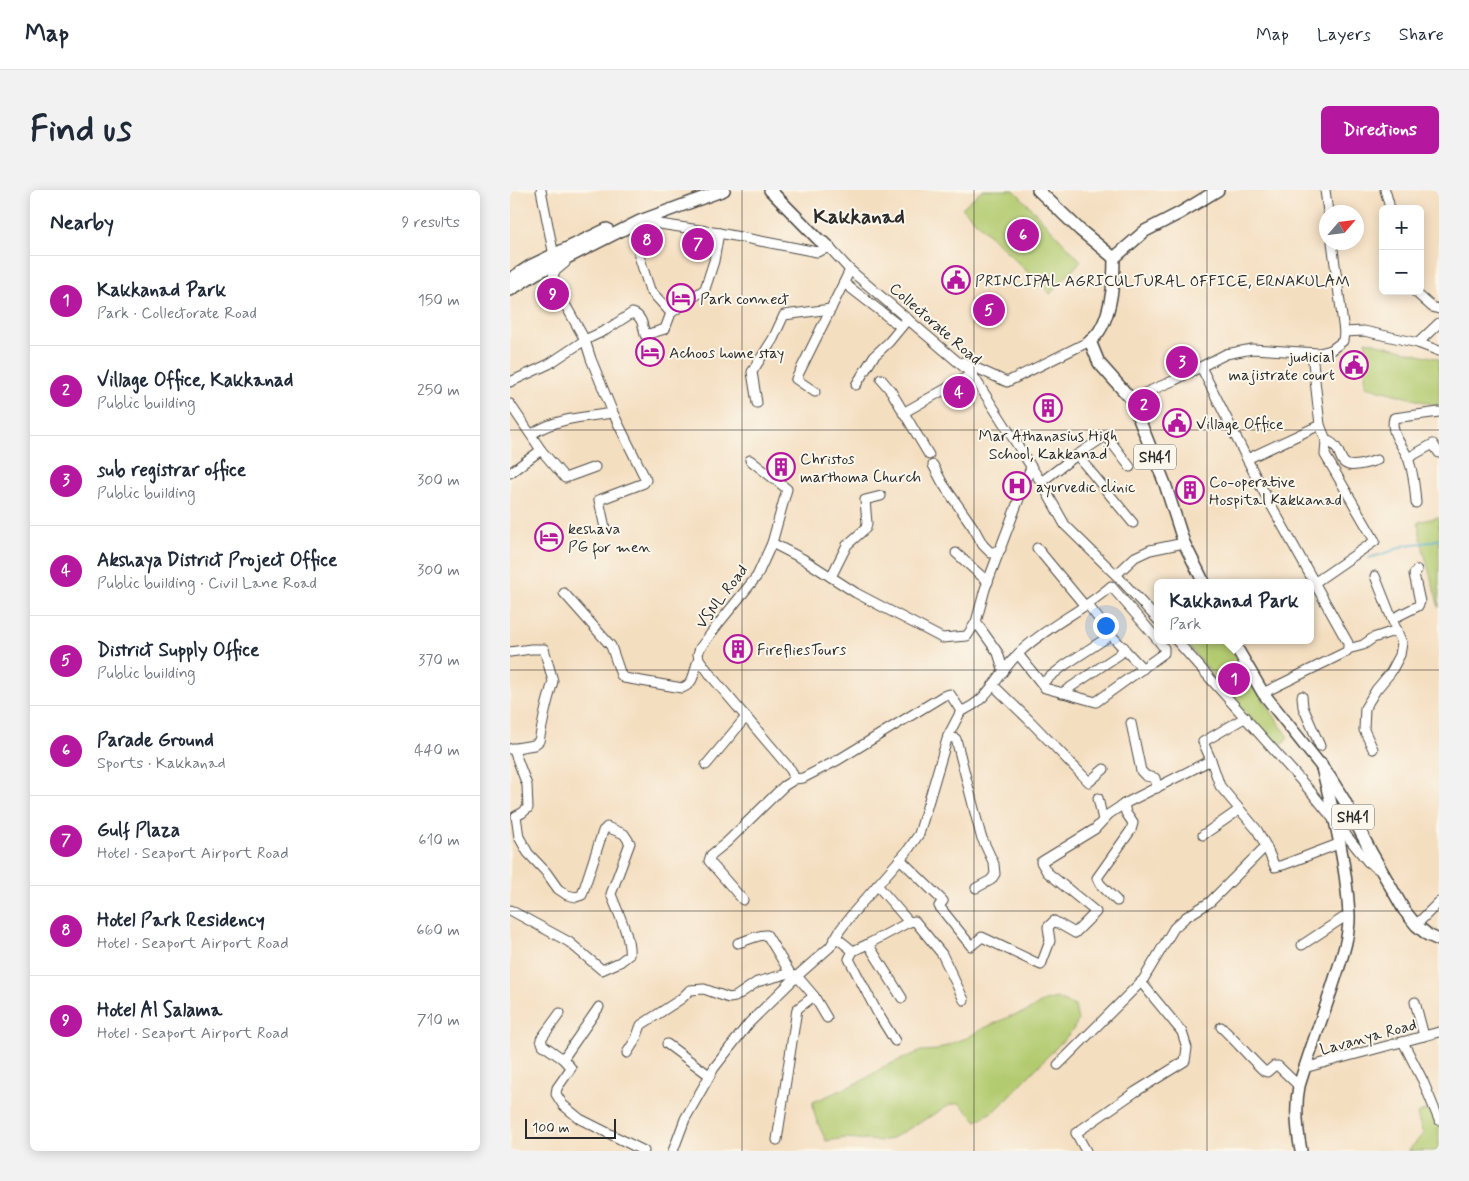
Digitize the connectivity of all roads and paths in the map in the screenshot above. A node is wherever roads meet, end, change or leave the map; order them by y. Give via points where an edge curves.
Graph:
1 (541, 190) edge
2 (704, 190) edge
3 (724, 190) edge
4 (763, 190) edge
5 (1038, 190) edge
6 (1218, 190) edge
7 (1325, 190) edge
8 (1385, 190) edge
9 (773, 192) edge
10 (1327, 205) edge
11 (1388, 205) edge
12 (640, 221) junction
13 (719, 233) junction
14 (828, 247) junction
15 (1333, 250) edge
16 (581, 251) junction
17 (554, 258) junction
18 (1114, 258) junction
19 (850, 270) junction
20 (510, 279) edge
21 (844, 283) junction
22 (510, 290) edge
23 (1418, 295) edge
24 (832, 309) junction
25 (1439, 309) edge
26 (671, 313) junction
27 (908, 319) junction
28 (1439, 323) edge
29 (901, 326) junction
30 (1344, 332) junction
31 (585, 340) junction
32 (1090, 341) junction
33 (1418, 343) junction
34 (1439, 351) edge
35 (1312, 353) junction
36 (956, 359) junction
37 (1201, 367) junction
38 (972, 374) junction
39 (881, 379) dead end
40 (510, 381) edge
41 (856, 385) dead end
42 (815, 392) dead end
43 (1131, 398) junction
44 (510, 404) edge
45 (757, 404) dead end
46 (1439, 412) edge
47 (613, 413) junction
48 (903, 413) junction
49 (1320, 425) junction
50 (532, 434) junction
51 (1326, 440) junction
52 (542, 450) junction
53 (1439, 453) edge
54 (929, 455) dead end
55 (1076, 455) junction
56 (1247, 458) junction
57 (1408, 458) junction
58 (750, 460) dead end
59 (1377, 460) dead end
60 (933, 465) dead end
61 (1130, 466) dead end
62 (595, 467) dead end
63 (1031, 467) junction
64 (510, 474) edge
65 (1041, 482) junction
66 (881, 496) dead end
67 (1416, 503) dead end
68 (1133, 523) dead end
69 (605, 528) dead end
70 (772, 543) junction
71 (1184, 543) junction
72 (1037, 548) dead end
73 (1001, 549) junction
74 (956, 554) dead end
75 (1417, 570) dead end
76 (1116, 575) junction
77 (1375, 576) dead end
78 (831, 577) junction
79 (1202, 579) edge
80 (1312, 579) edge
81 (988, 582) junction
82 (1314, 583) joint
83 (564, 594) dead end
84 (1086, 605) junction
85 (1154, 616) edge
86 (1392, 619) junction
87 (976, 622) junction
88 (1396, 630) junction
89 (1154, 635) edge
90 (1112, 636) junction
91 (1161, 644) edge
92 (1180, 644) edge
93 (1234, 644) edge
94 (1124, 647) junction
95 (1348, 649) junction
96 (510, 652) edge
97 (1018, 654) junction
98 (699, 659) junction
99 (1003, 669) junction
100 (1144, 669) junction
101 (1042, 683) junction
102 (993, 685) junction
103 (1062, 692) junction
104 (1263, 693) junction
105 (1302, 696) dead end
106 (961, 711) junction
107 (746, 717) junction
108 (1246, 717) junction
109 (1131, 723) dead end
110 (948, 736) junction
111 (1319, 747) junction
112 (512, 748) edge
113 (1373, 749) dead end
114 (1211, 760) junction
115 (1321, 764) junction
116 (706, 765) dead end
117 (1104, 769) dead end
118 (795, 779) junction
119 (1157, 788) junction
120 (1098, 798) dead end
121 (1124, 804) junction
122 (1239, 810) junction
123 (1103, 820) junction
124 (1337, 824) junction
125 (1203, 835) dead end
126 (1341, 843) junction
127 (1266, 846) junction
128 (900, 860) junction
129 (1382, 872) junction
130 (877, 885) junction
131 (976, 888) dead end
132 (743, 900) dead end
133 (1117, 902) dead end
134 (1439, 902) edge
135 (510, 910) edge
136 (1349, 914) junction
137 (909, 922) junction
138 (1416, 925) junction
139 (837, 938) junction
140 (1439, 940) edge
141 (738, 943) dead end
142 (868, 944) junction
143 (1302, 946) dead end
144 (853, 950) junction
145 (794, 976) junction
146 (1141, 982) junction
147 (814, 996) junction
148 (902, 998) dead end
149 (964, 1000) dead end
150 (1415, 1002) dead end
151 (599, 1007) dead end
152 (560, 1013) dead end
153 (827, 1018) dead end
154 (1221, 1027) dead end
155 (1439, 1032) edge
156 (1424, 1036) junction
157 (895, 1041) dead end
158 (1403, 1042) junction
159 (667, 1044) dead end
160 (627, 1053) dead end
161 (563, 1059) junction
162 (1058, 1065) dead end
163 (1304, 1068) junction
164 (709, 1075) junction
165 (1299, 1086) junction
166 (1439, 1120) edge
167 (776, 1140) dead end
168 (1299, 1150) edge
169 (644, 1151) edge
170 (673, 1151) edge
171 (1086, 1151) edge

1 - 17 street
2 - 17 main road via 629,219
3 - 12 main road
4 - 9 main road
5 - 18 main road
6 - 18 main road via 1145,231
7 - 10 street
8 - 11 street
9 - 14 main road, Collectorate Road
12 - 13 street
12 - 16 main road
12 - 26 street via 639,256 650,290
13 - 14 street via 817,252
13 - 26 street via 705,289
14 - 19 street, Collectorate Road
15 - 30 street
16 - 17 main road
16 - 31 street via 553,273 556,288
17 - 20 main road via 530,266
17 - 22 main road
18 - 32 main road via 1114,285 1108,312 1096,337
19 - 21 street
19 - 27 street, Collectorate Road
21 - 24 street
21 - 29 street
23 - 25 street
24 - 42 street via 796,379
24 - 45 street via 784,315 752,372
26 - 31 street via 668,325 660,331 645,335 638,314 632,313
27 - 29 street
27 - 36 street, Collectorate Road
28 - 33 street
29 - 41 street via 874,356
30 - 33 street via 1364,332
30 - 35 street via 1343,341 1332,350
31 - 40 street via 549,364
31 - 47 street
32 - 36 street via 1007,382
32 - 43 main road, SH41 via 1099,363
33 - 34 street
35 - 37 street via 1252,348 1226,354
35 - 49 street
36 - 38 street, Collectorate Road
37 - 43 street
37 - 56 street
38 - 48 street
38 - 63 street, Collectorate Road
39 - 48 street
43 - 71 main road, SH41
44 - 50 street
46 - 57 street via 1394,418 1392,428
47 - 50 street via 559,421
47 - 69 street via 646,481 598,500
48 - 54 street
49 - 51 street
49 - 56 street
50 - 52 street
51 - 59 street via 1331,442 1346,465 1353,467
51 - 82 street via 1326,455 1331,466 1375,541
52 - 62 street via 565,478
52 - 64 street
53 - 57 street via 1434,444
55 - 61 street via 1104,437
55 - 65 street
55 - 68 street
56 - 80 street
57 - 67 street
58 - 70 street, VSNL Road via 787,488
60 - 73 street via 983,545 991,553
63 - 65 street, Collectorate Road
63 - 73 street
65 - 76 street, Collectorate Road via 1065,525
66 - 78 street via 865,500 866,528 847,545
70 - 78 street
70 - 98 street, VSNL Road via 757,576 700,648
71 - 76 street via 1150,550 1135,557
71 - 79 main road, SH41
72 - 84 street
73 - 81 street
74 - 81 street
75 - 86 street via 1414,574 1418,606
76 - 85 street, Collectorate Road
77 - 86 street
78 - 87 street via 942,638 967,636
81 - 87 street
82 - 95 street via 1346,638
83 - 98 street, VSNL Road via 611,646 624,678 682,688 694,677
84 - 89 street via 1111,586
84 - 90 street
84 - 97 street
86 - 88 street
87 - 99 street via 998,653
88 - 95 street
88 - 113 street via 1402,643 1400,655 1365,708 1364,730
90 - 94 street
90 - 101 street
91 - 100 street via 1164,653
92 - 108 street
93 - 104 main road, SH41
94 - 100 street
94 - 103 street via 1120,654
95 - 104 street
96 - 112 street via 544,649 553,681 539,741
97 - 99 street
97 - 101 street
98 - 107 street
99 - 102 street
100 - 103 street via 1096,702
101 - 103 street via 1045,688
102 - 106 street via 974,705
102 - 117 street via 1089,782
104 - 111 main road, SH41
105 - 111 street via 1303,707
106 - 110 street
106 - 118 street via 950,694 943,696 838,760
107 - 116 street
107 - 118 street
108 - 114 street via 1203,742
108 - 124 street
109 - 119 street via 1141,771 1155,778
110 - 128 street via 919,834
110 - 131 street via 956,739 981,836 994,864 995,874
111 - 115 main road, SH41
112 - 135 street via 527,785 528,808 516,816 519,837 558,889 576,898 582,896 607,827 624,834 630,842 611,894 627,937 629,955 602,970 569,942
114 - 119 street
114 - 122 street via 1220,786
115 - 124 main road
115 - 129 main road, SH41
118 - 132 street via 711,855 709,861
119 - 121 street
120 - 123 street
121 - 123 street
121 - 133 street via 1133,823 1131,830 1097,878
122 - 125 street
122 - 127 street
123 - 128 street via 1095,829 1041,862 1047,872 1096,912 1075,933 1054,920 1048,927 1050,941 1041,965 982,937 971,946 939,906 943,901
124 - 126 main road
124 - 129 street via 1368,862
126 - 127 street via 1275,867
126 - 136 main road
127 - 146 street via 1210,902 1174,928
128 - 130 street
129 - 138 main road, SH41
130 - 137 street
130 - 139 street via 844,924
134 - 138 street
136 - 143 street
136 - 163 main road via 1340,963
137 - 142 street
137 - 149 street via 915,921 942,954
138 - 140 main road, SH41
139 - 144 street
139 - 145 street
141 - 145 street via 767,935
142 - 144 street
142 - 148 street
144 - 157 street via 849,959
145 - 147 street
145 - 160 street via 757,982 730,998 704,989 690,990 641,1025
145 - 164 street via 749,1023
146 - 162 street
146 - 171 street via 1182,1032 1187,1048 1185,1061 1076,1133
147 - 153 street
147 - 167 street via 798,1010
150 - 156 street
151 - 161 street
152 - 161 street via 541,1039 543,1045
154 - 165 street via 1264,1071 1278,1066
155 - 156 street, Lavanya Road
156 - 158 street, Lavanya Road
158 - 163 street, Lavanya Road
158 - 166 street
159 - 164 street
161 - 169 street via 571,1068 557,1088 556,1094 563,1105 580,1119
163 - 165 main road
164 - 170 street via 685,1119
165 - 168 main road

